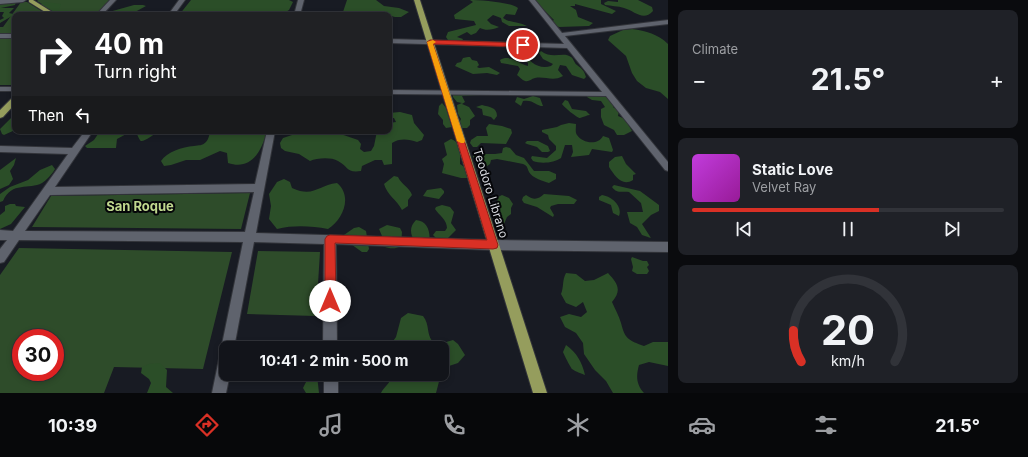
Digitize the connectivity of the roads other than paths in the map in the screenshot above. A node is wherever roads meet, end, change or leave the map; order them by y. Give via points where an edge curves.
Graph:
1 (23, 0) edge
2 (113, 0) edge
3 (182, 0) edge
4 (301, 0) edge
5 (417, 0) edge
6 (532, 0) edge
7 (32, 1) edge
8 (0, 2) edge
9 (49, 12) edge
10 (101, 12) edge
11 (173, 12) edge
12 (299, 12) edge
13 (668, 22) edge
14 (561, 35) junction
15 (0, 36) edge
16 (12, 36) edge
17 (392, 41) edge
18 (430, 42) junction
19 (570, 46) junction
20 (0, 89) edge
21 (12, 89) edge
22 (392, 92) edge
23 (446, 92) junction
24 (608, 94) junction
25 (12, 103) edge
26 (0, 115) edge
27 (87, 134) edge
28 (270, 134) edge
29 (0, 149) edge
30 (75, 150) junction
31 (668, 168) edge
32 (259, 188) junction
33 (47, 191) junction
34 (0, 235) edge
35 (16, 236) junction
36 (248, 237) junction
37 (330, 239) junction
38 (493, 245) junction
39 (668, 247) edge
40 (0, 258) edge
41 (229, 341) edge
42 (330, 341) edge
43 (221, 381) edge
44 (330, 381) edge
45 (219, 393) edge
46 (330, 393) edge
47 (540, 393) edge

1 - 8 street
2 - 10 street
3 - 11 street
4 - 12 street
5 - 18 main road, Teodoro Librano
6 - 14 street
7 - 9 main road
13 - 14 street
14 - 19 street
15 - 16 street
17 - 18 street
18 - 19 street
18 - 23 main road, Teodoro Librano
19 - 24 street
20 - 21 street
22 - 23 street
23 - 24 street
23 - 38 main road, Teodoro Librano
24 - 31 street
25 - 26 main road
27 - 30 street
28 - 32 street
29 - 30 street
30 - 33 street
32 - 33 street
32 - 36 street
33 - 35 street
34 - 35 street
35 - 36 street
35 - 40 street
36 - 37 street
36 - 41 street
37 - 38 street
37 - 42 street
38 - 39 street
38 - 47 main road, Teodoro Librano
43 - 45 street
44 - 46 street

